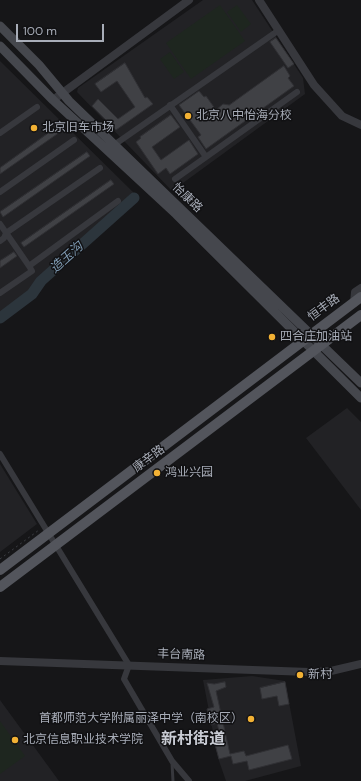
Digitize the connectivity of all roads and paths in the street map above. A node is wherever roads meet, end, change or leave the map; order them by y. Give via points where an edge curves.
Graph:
1 (189, 0) edge
2 (259, 0) edge
3 (0, 26) edge
4 (279, 30) junction
5 (0, 46) edge
6 (61, 92) junction
7 (297, 92) dead end
8 (53, 100) junction
9 (170, 105) junction
10 (37, 107) dead end
11 (361, 125) edge
12 (0, 133) edge
13 (74, 140) dead end
14 (114, 145) junction
15 (206, 157) junction
16 (100, 168) dead end
17 (175, 179) dead end
18 (0, 192) edge
19 (118, 201) dead end
20 (0, 224) edge
21 (6, 233) junction
22 (0, 241) edge
23 (28, 266) junction
24 (361, 288) edge
25 (0, 293) edge
26 (357, 300) edge
27 (360, 316) edge
28 (312, 334) junction
29 (303, 341) junction
30 (322, 345) junction
31 (314, 351) junction
32 (361, 383) edge
33 (361, 398) edge
34 (0, 454) edge
35 (47, 529) junction
36 (56, 545) junction
37 (0, 559) edge
38 (0, 570) edge
39 (0, 587) edge
40 (0, 661) edge
41 (361, 664) edge
42 (129, 665) junction
43 (172, 761) junction
44 (173, 781) edge
45 (189, 781) edge

1 - 6 street
2 - 4 street
3 - 6 main road, 怡康路 via 39,65
4 - 9 street
4 - 11 street via 314,85 342,116
5 - 8 main road, 怡康路
6 - 8 street
6 - 14 main road, 怡康路
7 - 15 street
8 - 29 main road, 怡康路 via 176,214
9 - 14 street
9 - 15 street
10 - 12 street
13 - 18 street
14 - 28 main road, 怡康路
15 - 17 street
16 - 21 street
19 - 23 street
20 - 21 street
21 - 22 street
21 - 23 street
23 - 25 street via 32,271
24 - 26 street via 355,292
26 - 28 main road, 恒丰路
27 - 30 main road
28 - 29 main road, 恒丰路
28 - 30 main road, 怡康路
29 - 31 main road, 怡康路
29 - 35 main road, 康辛路
30 - 31 main road
30 - 32 main road, 怡康路
31 - 33 main road, 怡康路
31 - 36 main road, 康辛路
34 - 35 street
35 - 36 street
35 - 37 path
35 - 38 main road, 康辛路
36 - 39 main road, 康辛路
36 - 42 street
40 - 42 street, 丰台南路
41 - 42 street, 丰台南路 via 309,672
42 - 43 street via 124,679
43 - 44 lane
43 - 45 street

